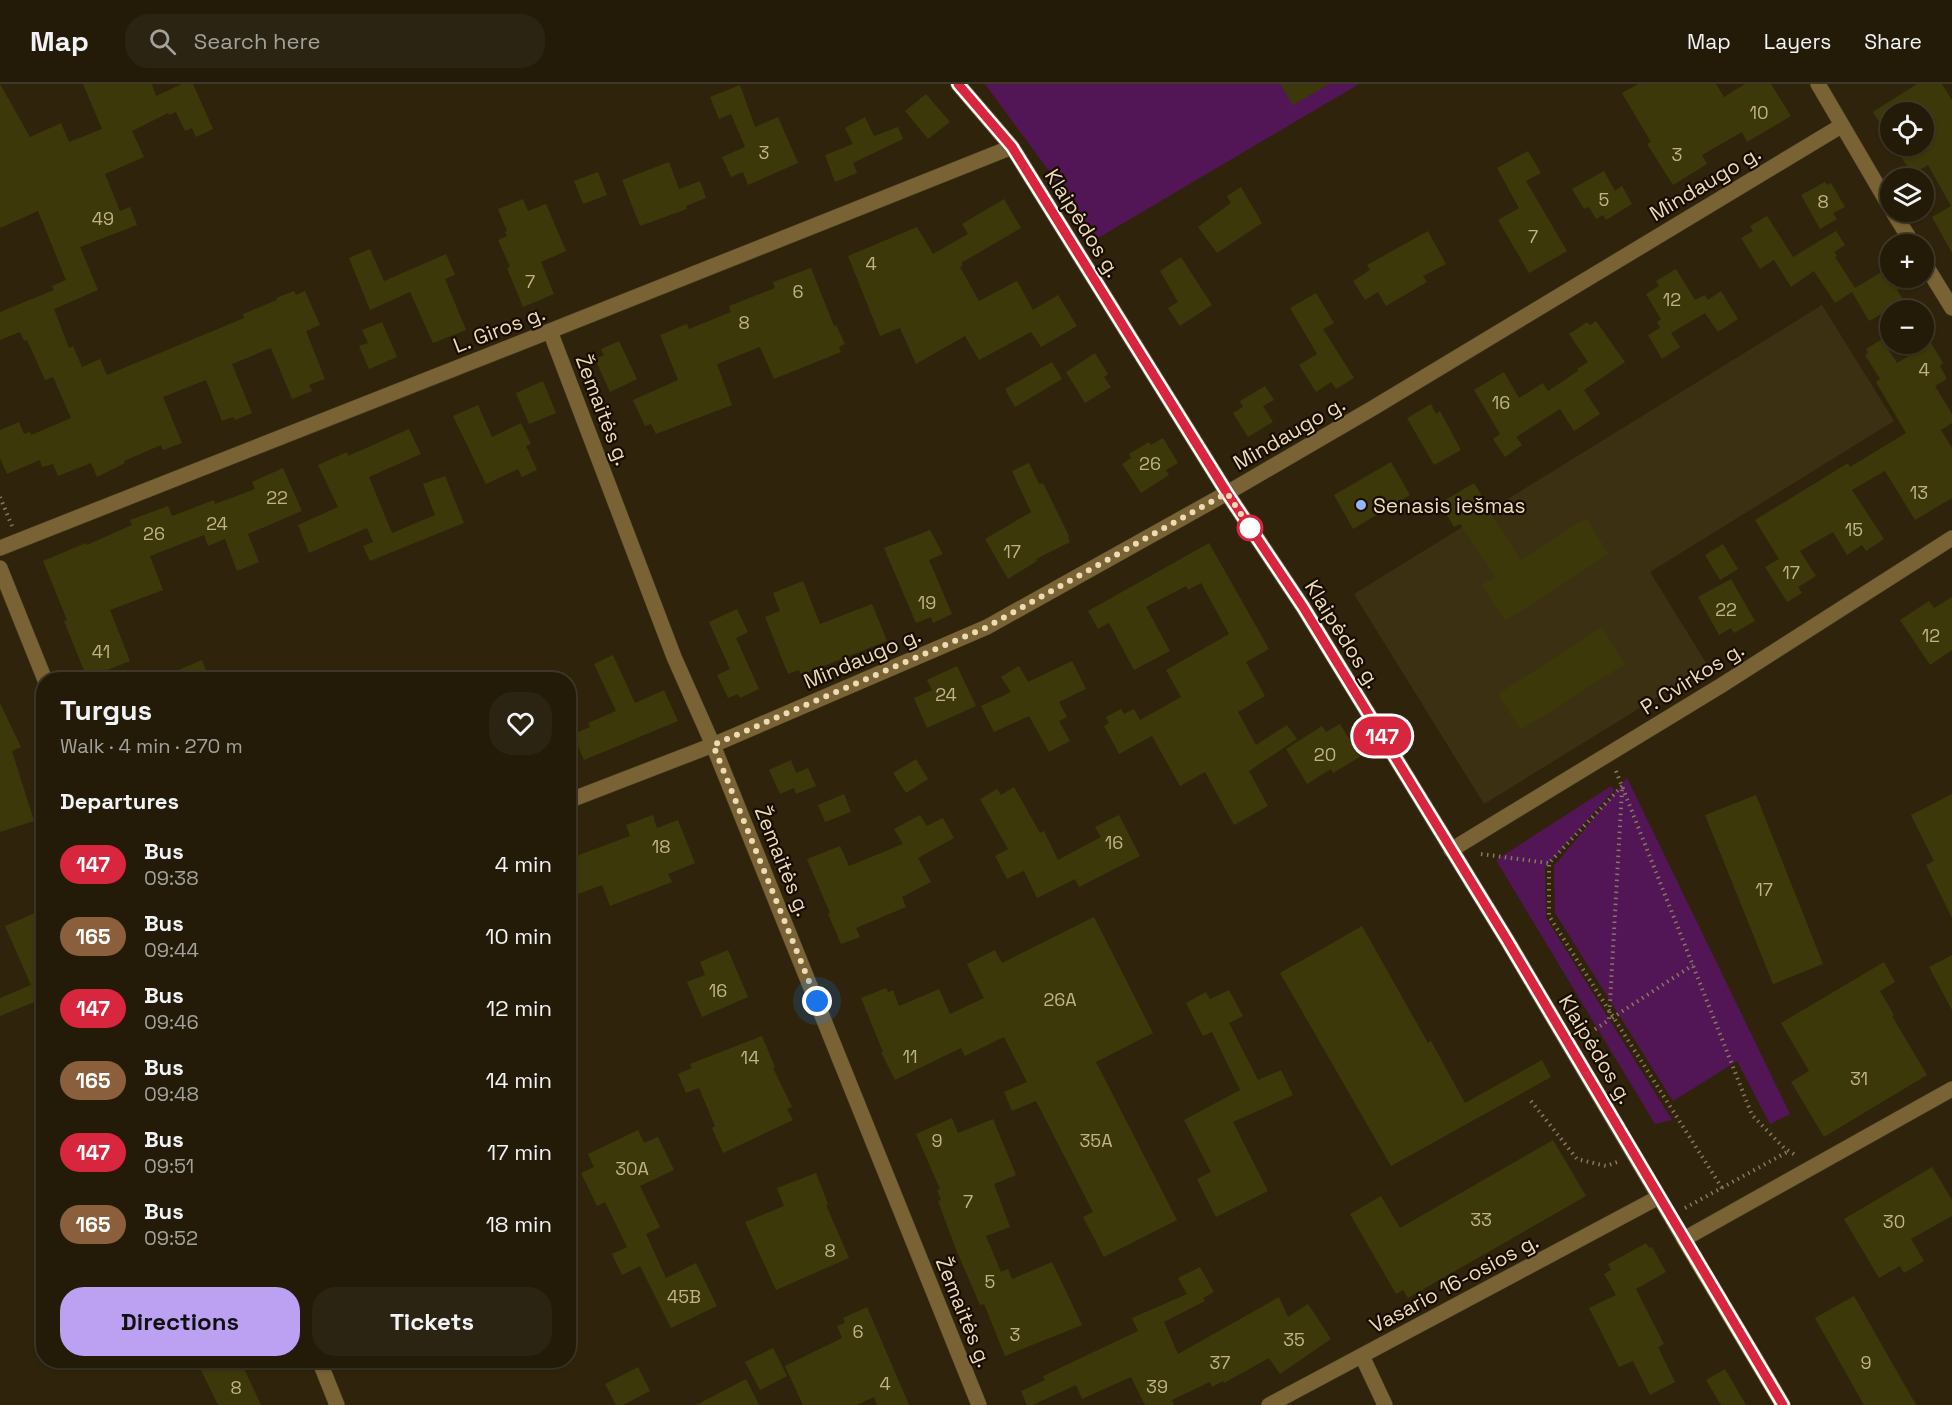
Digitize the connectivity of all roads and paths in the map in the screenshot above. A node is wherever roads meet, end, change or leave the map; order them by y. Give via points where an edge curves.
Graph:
1 (958, 84) edge
2 (1818, 84) edge
3 (1841, 126) junction
4 (1012, 147) junction
5 (1880, 190) edge
6 (1934, 279) edge
7 (1952, 308) edge
8 (550, 331) junction
9 (1227, 493) junction
10 (0, 497) edge
11 (1952, 538) edge
12 (18, 541) junction
13 (0, 548) edge
14 (0, 568) edge
15 (42, 672) edge
16 (713, 745) junction
17 (1609, 754) junction
18 (1622, 786) junction
19 (576, 798) edge
20 (1451, 850) junction
21 (1549, 863) junction
22 (1693, 965) junction
23 (1609, 1011) junction
24 (1611, 1018) junction
25 (1570, 1046) junction
26 (1952, 1089) edge
27 (1531, 1101) dead end
28 (1790, 1151) junction
29 (1634, 1154) junction
30 (1814, 1167) junction
31 (1722, 1188) junction
32 (1659, 1197) junction
33 (1670, 1216) junction
34 (1684, 1239) junction
35 (1362, 1356) junction
36 (322, 1368) edge
37 (337, 1405) edge
38 (978, 1405) edge
39 (1269, 1405) edge
40 (1385, 1405) edge
41 (1783, 1405) edge

1 - 4 street, Klaipėdos g.
2 - 3 street
3 - 5 street
3 - 9 street, Mindaugo g.
4 - 8 street, L. Giros g.
4 - 9 street, Klaipėdos g.
6 - 7 street
8 - 12 street, L. Giros g.
8 - 16 street, Žemaitės g. via 674,657
9 - 16 street, Mindaugo g. via 987,627
9 - 20 street, Klaipėdos g. via 1303,607
10 - 12 path
11 - 17 street, P. Cvirkos g.
12 - 13 street, L. Giros g.
14 - 15 street
16 - 19 street, Mindaugo g.
16 - 38 street, Žemaitės g.
17 - 18 path
17 - 20 street, P. Cvirkos g.
18 - 21 path
18 - 22 path
18 - 23 path
20 - 21 path
20 - 25 street, Klaipėdos g.
21 - 23 path via 1549,916
22 - 24 path
22 - 28 path via 1752,1115
23 - 24 path
24 - 25 path
24 - 31 path
25 - 29 street, Klaipėdos g.
26 - 30 street
27 - 29 path via 1577,1159 1606,1166
28 - 30 path
28 - 31 path
29 - 32 street, Klaipėdos g.
30 - 34 street
31 - 33 path
32 - 33 street, Klaipėdos g.
32 - 35 street, Vasario 16-osios g.
33 - 34 street, Klaipėdos g.
34 - 41 street, Klaipėdos g.
35 - 39 street, Vasario 16-osios g.
35 - 40 street
36 - 37 street

